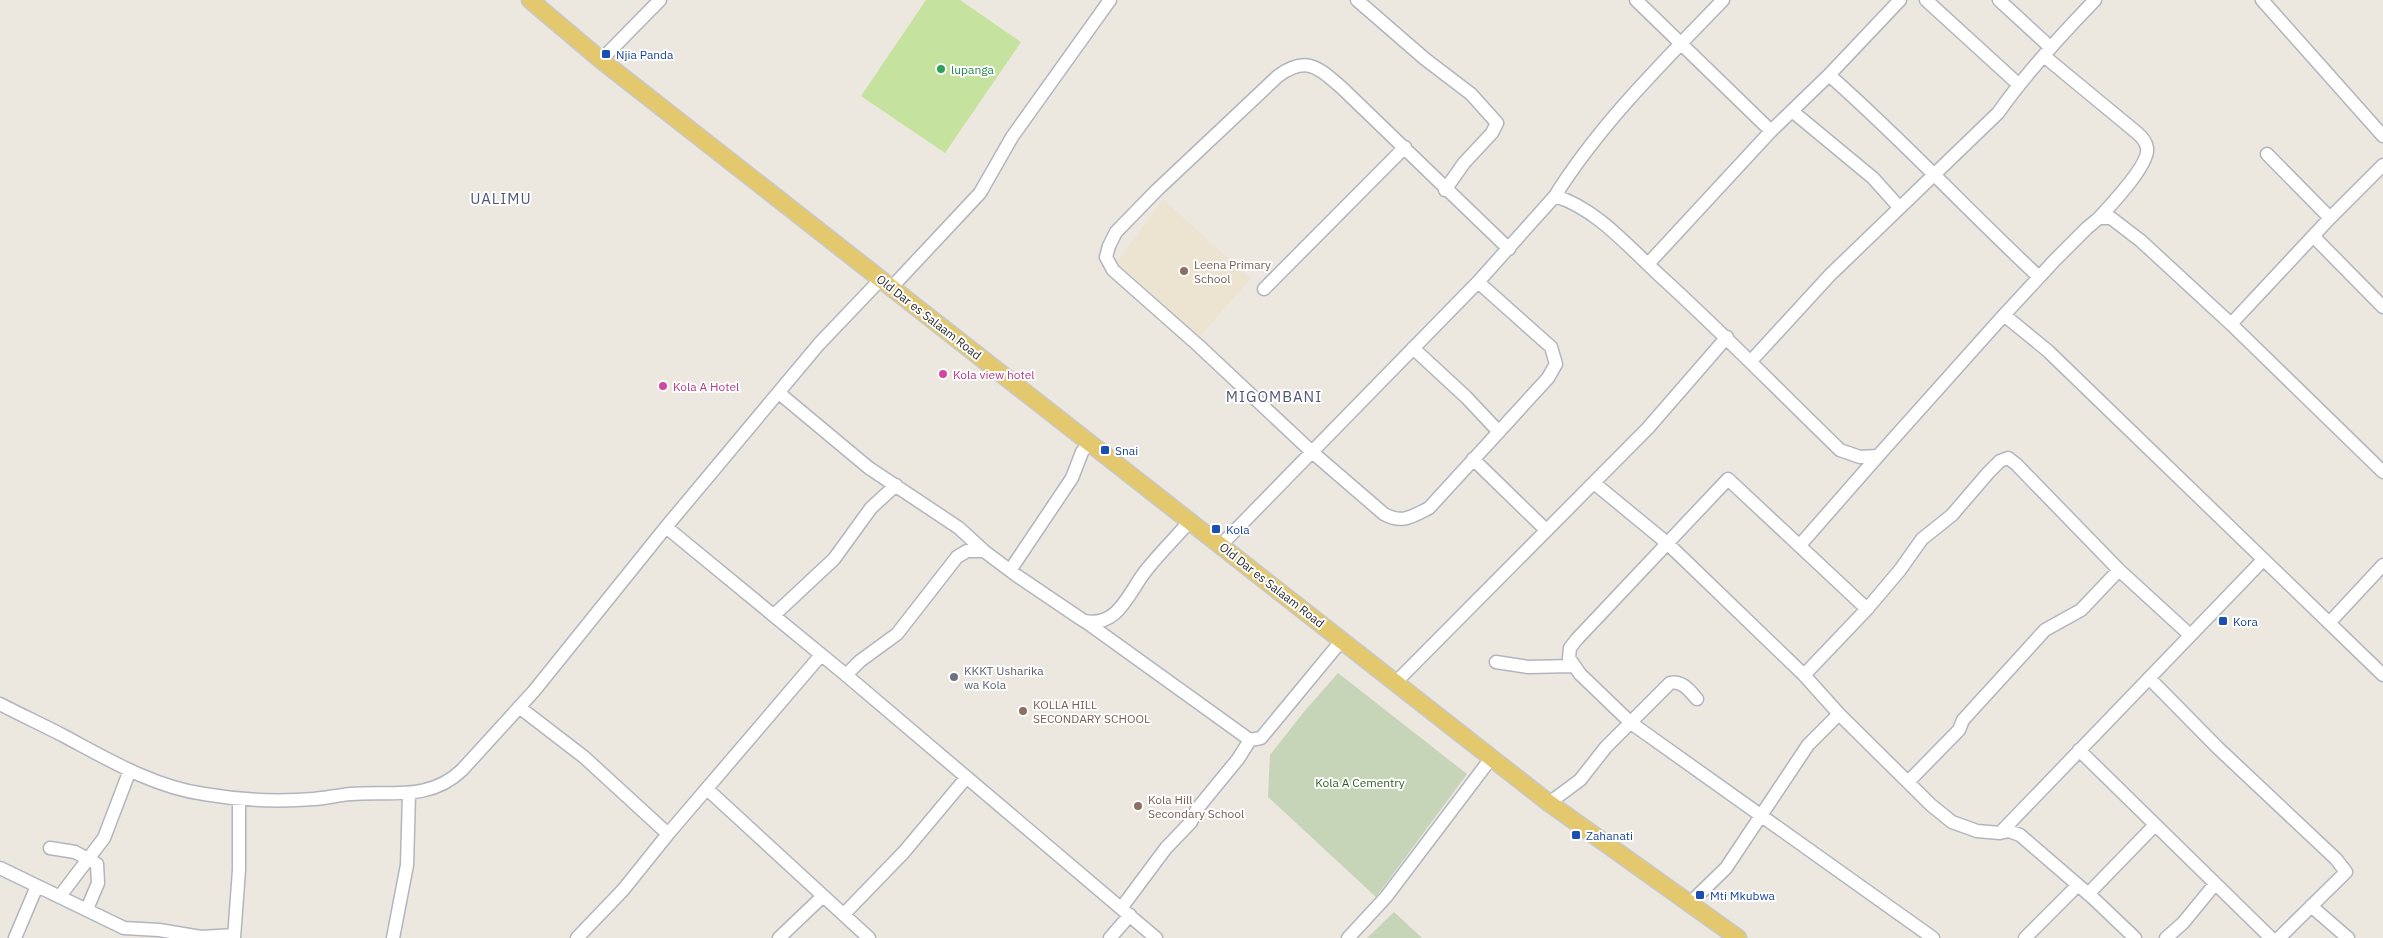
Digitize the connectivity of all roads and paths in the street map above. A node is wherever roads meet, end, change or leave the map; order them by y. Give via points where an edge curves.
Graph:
1 (530, 0) edge
2 (660, 0) edge
3 (1110, 0) edge
4 (1356, 0) edge
5 (1636, 0) edge
6 (1724, 0) edge
7 (1900, 0) edge
8 (1926, 0) edge
9 (1999, 0) edge
10 (2095, 0) edge
11 (2262, 0) edge
12 (1681, 44) junction
13 (2047, 51) junction
14 (601, 60) junction
15 (1829, 75) junction
16 (2018, 84) junction
17 (1792, 111) junction
18 (1771, 131) junction
19 (2383, 136) edge
20 (1405, 147) junction
21 (2267, 154) dead end
22 (2383, 165) edge
23 (1934, 174) junction
24 (1445, 190) junction
25 (1554, 196) junction
26 (1899, 208) junction
27 (2099, 218) junction
28 (2330, 218) junction
29 (2314, 237) junction
30 (1509, 249) junction
31 (1648, 264) junction
32 (2039, 277) junction
33 (1478, 282) junction
34 (886, 283) junction
35 (1264, 289) dead end
36 (2383, 307) edge
37 (2004, 315) junction
38 (2231, 324) junction
39 (1727, 337) junction
40 (1413, 348) junction
41 (1751, 362) junction
42 (779, 393) junction
43 (1499, 432) junction
44 (1090, 442) junction
45 (1312, 452) junction
46 (1878, 456) junction
47 (1473, 459) junction
48 (2383, 472) edge
49 (1594, 483) junction
50 (896, 485) junction
51 (1190, 521) junction
52 (666, 527) junction
53 (1546, 530) junction
54 (1667, 544) junction
55 (1221, 545) junction
56 (1800, 545) junction
57 (984, 551) junction
58 (2263, 560) junction
59 (2383, 565) edge
60 (1011, 569) junction
61 (2119, 570) junction
62 (1867, 609) junction
63 (774, 615) junction
64 (1084, 621) junction
65 (2330, 622) junction
66 (2190, 636) junction
67 (1342, 640) junction
68 (821, 655) junction
69 (1496, 662) dead end
70 (1573, 666) junction
71 (846, 675) junction
72 (1804, 675) junction
73 (2383, 675) edge
74 (2149, 678) junction
75 (1396, 682) junction
76 (1697, 699) dead end
77 (0, 704) edge
78 (519, 706) junction
79 (1840, 714) junction
80 (1632, 723) junction
81 (1250, 740) junction
82 (2080, 750) junction
83 (1492, 757) junction
84 (130, 770) junction
85 (966, 778) junction
86 (1909, 782) junction
87 (707, 789) junction
88 (409, 794) junction
89 (239, 799) junction
90 (1549, 803) junction
91 (1762, 815) junction
92 (2154, 826) junction
93 (2000, 833) junction
94 (668, 834) junction
95 (50, 848) dead end
96 (89, 858) junction
97 (0, 868) edge
98 (2215, 884) junction
99 (37, 886) junction
100 (2077, 886) junction
101 (2088, 894) junction
102 (60, 896) junction
103 (826, 898) junction
104 (860, 898) junction
105 (1690, 903) junction
106 (2311, 906) junction
107 (87, 909) junction
108 (1126, 911) junction
109 (844, 914) junction
110 (234, 937) edge
111 (15, 938) edge
112 (393, 938) edge
113 (577, 938) edge
114 (779, 938) edge
115 (869, 938) edge
116 (1110, 938) edge
117 (1156, 938) edge
118 (1348, 938) edge
119 (1738, 938) edge
120 (1933, 938) edge
121 (2026, 938) edge
122 (2135, 938) edge
123 (2166, 938) edge
124 (2271, 938) edge
125 (2279, 938) edge
126 (2348, 938) edge

1 - 14 main road, Old Dar es Salaam Road
2 - 14 street
3 - 34 street via 1012,137 980,193
4 - 24 street via 1425,60 1471,94 1497,123
5 - 12 street
6 - 12 street
7 - 15 street
8 - 16 street
9 - 13 street
10 - 13 street
11 - 19 street
12 - 18 street
12 - 25 street via 1595,139
13 - 16 street
13 - 27 street via 2142,137 2147,148 2145,159 2118,198
14 - 34 main road, Old Dar es Salaam Road
15 - 17 street
15 - 23 street
16 - 23 street via 1998,113
17 - 18 street
17 - 26 street via 1873,178
18 - 31 street
20 - 24 street
20 - 35 street
20 - 45 street via 1328,76 1312,66 1297,65 1278,76 1158,190 1116,232 1108,246 1107,260 1113,270
21 - 28 street
22 - 28 street
23 - 26 street
23 - 32 street
24 - 30 street
25 - 30 street
25 - 31 street via 1578,206 1606,226
26 - 41 street via 1830,275
27 - 32 street
27 - 38 street via 2111,218 2118,223
28 - 29 street
29 - 36 street
29 - 38 street
30 - 33 street
31 - 39 street
32 - 37 street
33 - 40 street
33 - 43 street via 1547,342 1556,364 1548,378
34 - 42 street via 841,319
34 - 44 main road, Old Dar es Salaam Road
37 - 46 street
37 - 58 street via 2048,351
38 - 48 street
39 - 41 street
39 - 49 street via 1648,428
40 - 43 street
40 - 45 street
41 - 46 street via 1840,450 1860,457
42 - 50 street via 870,468
42 - 52 street
43 - 47 street
44 - 51 main road, Old Dar es Salaam Road
44 - 60 street via 1082,452 1072,478
45 - 47 street via 1395,520 1407,519 1429,508
45 - 55 street
46 - 56 street
47 - 53 street
49 - 53 street
49 - 54 street
50 - 57 street via 959,528
50 - 63 street via 866,515 834,559
51 - 55 main road, Old Dar es Salaam Road
51 - 64 street via 1146,570 1124,606 1104,621
52 - 63 street
52 - 78 street
53 - 75 street
54 - 56 street via 1728,479
54 - 70 street via 1570,648 1569,658
54 - 72 street
55 - 67 main road, Old Dar es Salaam Road
56 - 62 street
57 - 60 street
57 - 71 street via 967,551 957,557 897,634
58 - 65 street
58 - 66 street
59 - 65 street
60 - 64 street
61 - 62 street via 2008,458 2000,461 1952,515 1922,538
61 - 66 street
61 - 86 street via 2081,610 2045,630 1973,708 1959,730
62 - 72 street
63 - 68 street
64 - 81 street
65 - 73 street
66 - 74 street
67 - 75 main road, Old Dar es Salaam Road
67 - 81 street via 1261,738
68 - 71 street
68 - 87 street
69 - 70 street via 1528,667
70 - 80 street
71 - 85 street
72 - 79 street
74 - 82 street
74 - 106 street via 2346,872
75 - 83 main road, Old Dar es Salaam Road
76 - 80 street via 1687,688 1670,683
77 - 84 street
78 - 88 street via 453,779 426,791
78 - 94 street via 584,757
79 - 86 street
79 - 91 street via 1808,745
80 - 90 street via 1606,747 1580,780
80 - 91 street
81 - 108 street via 1197,809 1191,822 1166,848
82 - 92 street
82 - 93 street
83 - 90 main road, Old Dar es Salaam Road
83 - 118 street via 1386,897
84 - 89 street via 176,788
84 - 96 street via 107,832
85 - 104 street via 904,852
85 - 108 street
86 - 93 street via 1952,822 1964,828
87 - 94 street
87 - 103 street
88 - 89 street
88 - 112 street via 407,865
89 - 110 street via 239,870
90 - 105 main road, Old Dar es Salaam Road
91 - 105 street via 1726,868
91 - 120 street
92 - 98 street
92 - 101 street
93 - 100 street via 2009,831 2020,835
94 - 113 street via 628,884
95 - 96 street
96 - 102 street
96 - 107 street via 95,861 98,883
97 - 99 street
98 - 123 street
98 - 124 street
99 - 102 street
99 - 111 street
100 - 101 street
100 - 121 street
101 - 122 street
102 - 107 street
103 - 104 street
103 - 109 street
103 - 114 street
104 - 109 street
105 - 119 main road, Old Dar es Salaam Road
106 - 125 street
106 - 126 street
107 - 110 street via 124,928 201,937
108 - 116 street
108 - 117 street
109 - 115 street

